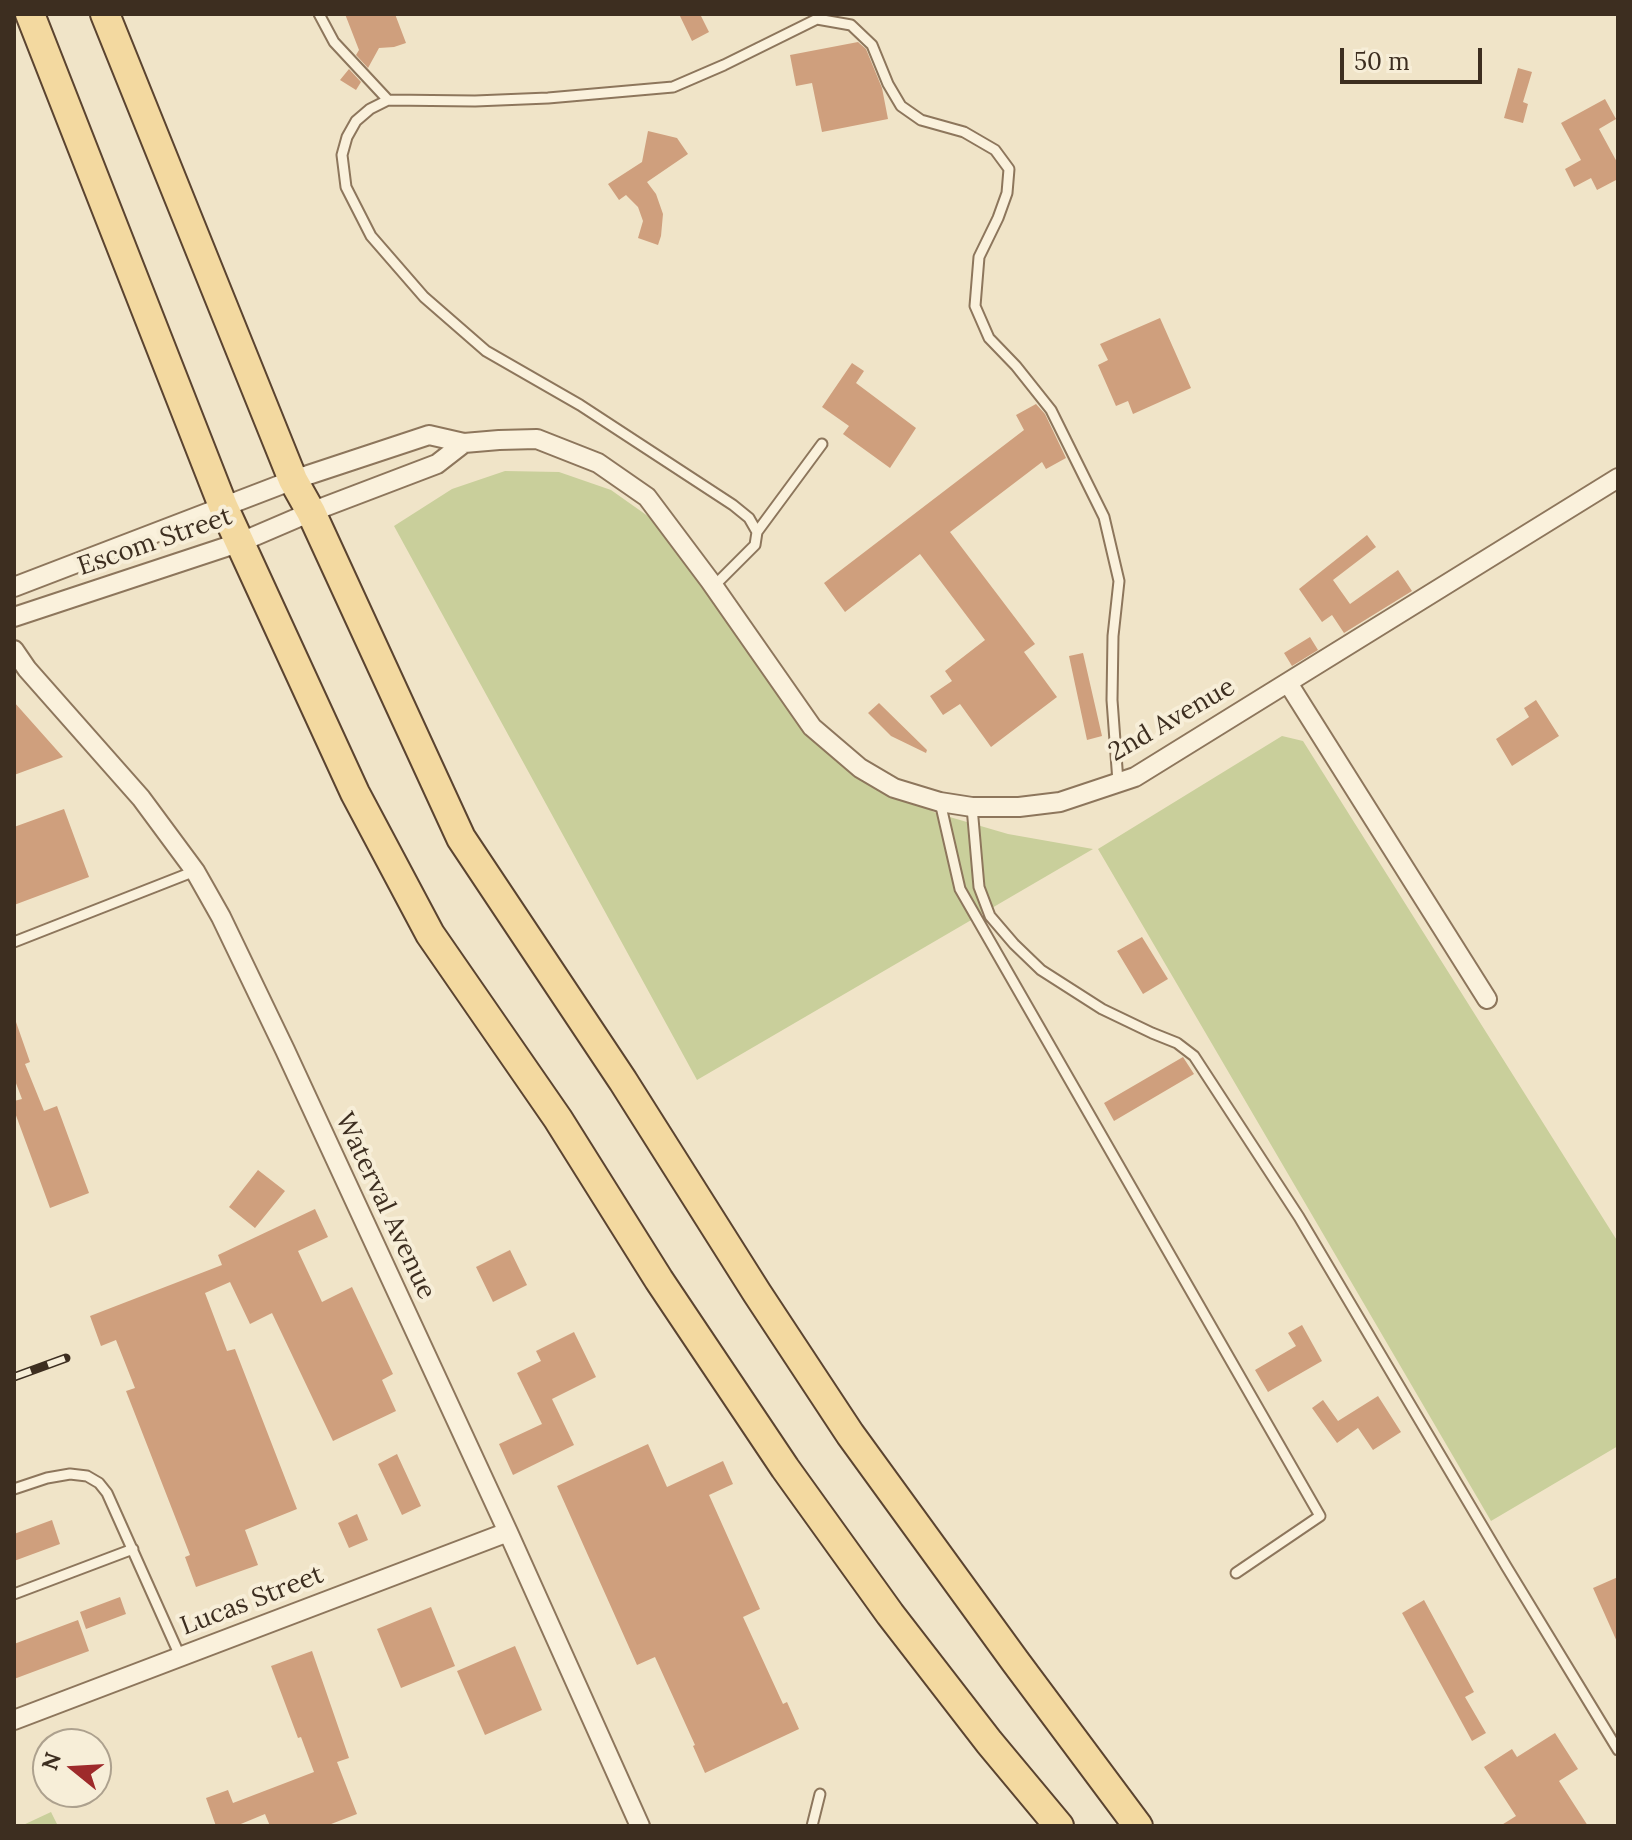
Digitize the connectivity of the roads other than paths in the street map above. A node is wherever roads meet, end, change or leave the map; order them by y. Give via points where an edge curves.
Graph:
1 (30, 14) edge
2 (105, 14) edge
3 (319, 14) edge
4 (388, 100) junction
5 (464, 443) junction
6 (822, 444) dead end
7 (1618, 478) edge
8 (293, 480) junction
9 (223, 506) junction
10 (311, 512) junction
11 (757, 532) junction
12 (241, 542) junction
13 (714, 586) junction
14 (14, 587) edge
15 (14, 617) edge
16 (14, 650) edge
17 (1288, 683) junction
18 (1118, 782) junction
19 (940, 802) junction
20 (972, 807) junction
21 (195, 871) junction
22 (14, 942) edge
23 (1487, 999) dead end
24 (14, 1489) edge
25 (508, 1532) junction
26 (133, 1549) junction
27 (1236, 1573) dead end
28 (14, 1594) edge
29 (180, 1656) junction
30 (14, 1720) edge
31 (1618, 1750) edge
32 (820, 1794) dead end
33 (640, 1826) edge
34 (812, 1826) edge
35 (1059, 1826) edge
36 (1138, 1826) edge

1 - 9 main road
2 - 8 main road
3 - 4 lane via 334,42
4 - 11 lane via 356,121 342,155 346,187 371,236 424,297 486,351 733,505
4 - 18 lane via 490,101 673,87 817,19 851,25 872,45 901,106 921,120 964,132 995,150 1009,169 1007,193 979,257 975,306 989,338 1051,410 1104,517 1119,581 1112,700
5 - 8 street, 2nd Avenue via 429,435
5 - 10 street via 437,464
5 - 13 street, 2nd Avenue via 537,439 598,463 647,497
6 - 11 lane
7 - 17 street, 2nd Avenue
8 - 9 street, Escom Street
8 - 10 main road
9 - 12 main road
9 - 14 street, Escom Street
10 - 12 street, Escom Street
10 - 36 main road via 461,838 850,1434
11 - 13 lane via 755,545
12 - 15 street, Escom Street
12 - 35 main road via 355,793 430,934 558,1119 785,1468 926,1661
13 - 19 street, 2nd Avenue via 812,727 860,768 894,788
16 - 21 street, Waterval Avenue via 141,798
17 - 18 street, 2nd Avenue via 1135,777
17 - 23 street
18 - 20 street, 2nd Avenue via 1060,802
19 - 20 street, 2nd Avenue
19 - 27 lane via 960,889 1320,1516
20 - 31 lane via 979,887 990,916 1041,970 1102,1009 1194,1056 1299,1217
21 - 22 lane
21 - 25 street, Waterval Avenue via 285,1050
24 - 26 lane via 47,1478 87,1476 107,1493
25 - 29 street, Lucas Street
25 - 33 street, Waterval Avenue
26 - 28 lane
26 - 29 lane
29 - 30 street, Lucas Street
32 - 34 lane

